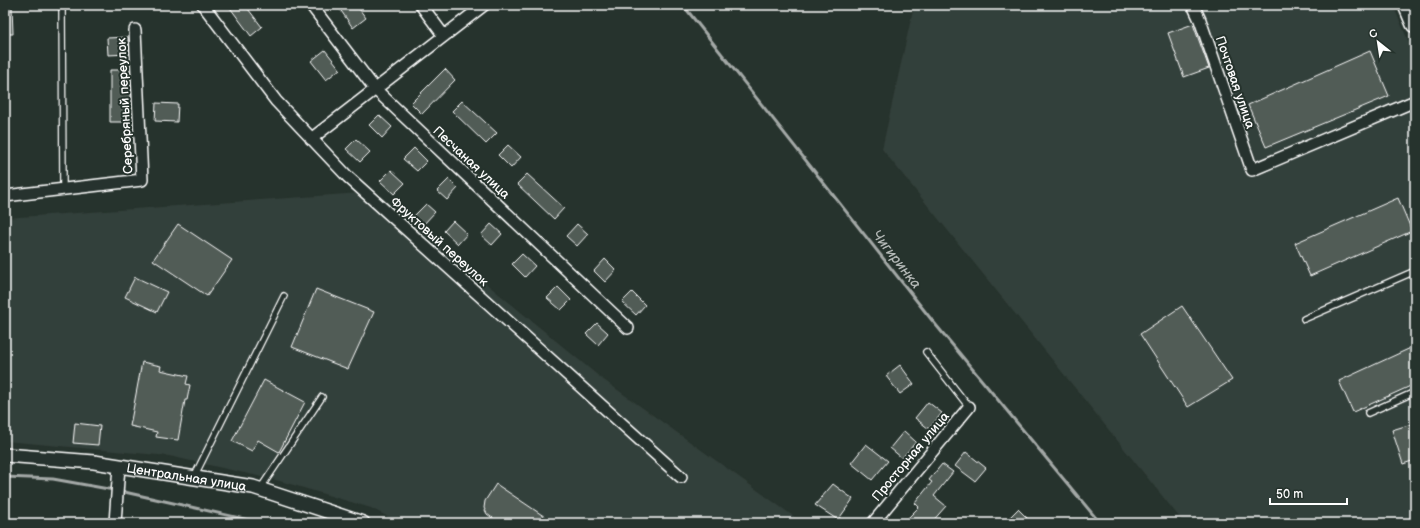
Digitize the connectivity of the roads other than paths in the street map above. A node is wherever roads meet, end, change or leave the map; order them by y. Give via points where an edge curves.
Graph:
1 (62, 5) edge
2 (203, 5) edge
3 (311, 5) edge
4 (422, 5) edge
5 (484, 5) edge
6 (1193, 5) edge
7 (1407, 5) edge
8 (1415, 24) edge
9 (135, 30) dead end
10 (444, 36) junction
11 (375, 89) junction
12 (1415, 101) edge
13 (311, 139) junction
14 (63, 189) junction
15 (5, 196) edge
16 (1415, 271) edge
17 (284, 296) dead end
18 (1304, 319) dead end
19 (628, 328) dead end
20 (926, 352) dead end
21 (1415, 392) edge
22 (322, 397) dead end
23 (969, 407) joint
24 (1368, 413) dead end
25 (5, 455) edge
26 (119, 466) junction
27 (194, 477) junction
28 (681, 477) dead end
29 (260, 489) junction
30 (115, 523) edge
31 (363, 523) edge
32 (873, 523) edge

1 - 14 lane
2 - 13 street, Фруктовый переулок via 276,102
3 - 11 street, Песчаная улица
4 - 10 street
5 - 10 street
6 - 12 street, Почтовая улица via 1252,170
7 - 8 main road
9 - 14 street, Серебряный переулок via 142,180
10 - 11 street
11 - 13 street
11 - 19 street, Песчаная улица
13 - 28 street, Фруктовый переулок via 348,177
14 - 15 street
16 - 18 lane
17 - 27 lane
20 - 23 lane
21 - 24 lane
22 - 29 lane
23 - 32 street, Просторная улица
25 - 26 street, Центральная улица
26 - 27 street, Центральная улица
26 - 30 street
27 - 29 street, Центральная улица
29 - 31 street, Центральная улица

